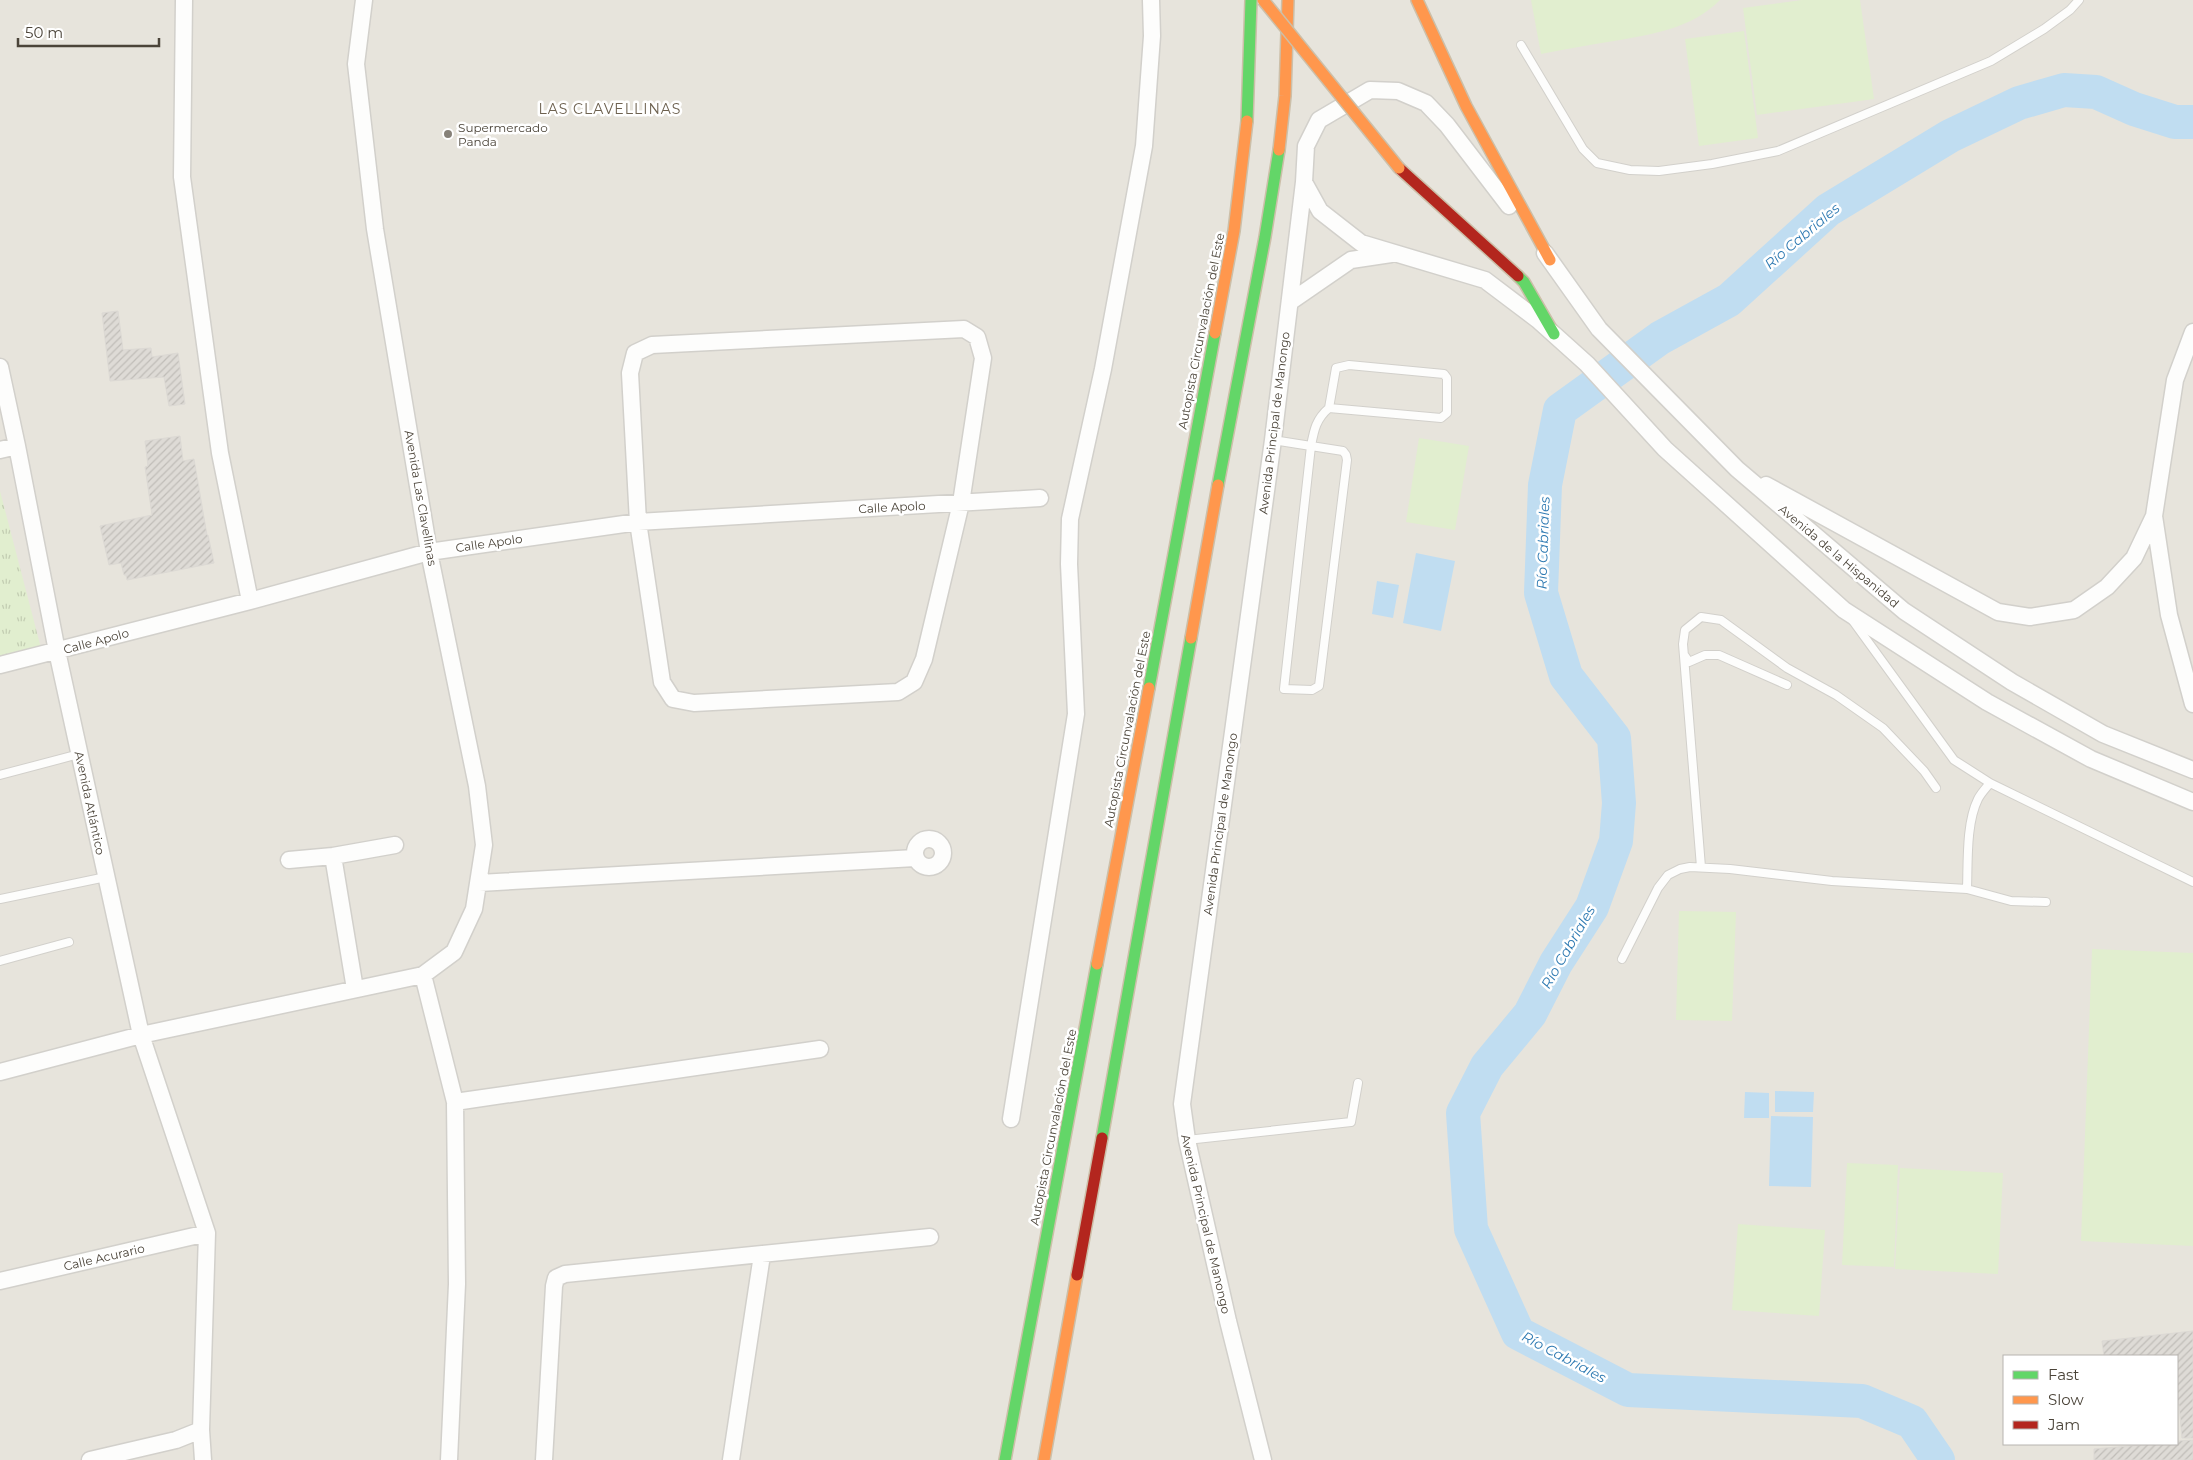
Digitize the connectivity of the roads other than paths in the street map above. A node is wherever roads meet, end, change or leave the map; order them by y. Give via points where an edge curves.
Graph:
1 (184, 0) edge
2 (364, 0) edge
3 (1151, 0) edge
4 (1252, 0) edge
5 (1263, 0) edge
6 (1288, 0) edge
7 (1417, 0) edge
8 (2079, 0) edge
9 (1521, 44) dead end
10 (1304, 182) junction
11 (1398, 252) junction
12 (1550, 260) junction
13 (1290, 302) junction
14 (2193, 332) edge
15 (1554, 334) junction
16 (0, 367) edge
17 (1329, 408) junction
18 (1273, 440) junction
19 (17, 446) junction
20 (1311, 446) junction
21 (0, 450) edge
22 (1737, 469) junction
23 (1040, 498) dead end
24 (961, 503) junction
25 (2154, 516) junction
26 (638, 522) junction
27 (429, 552) junction
28 (250, 601) junction
29 (1844, 610) junction
30 (1683, 644) junction
31 (57, 652) junction
32 (0, 666) edge
33 (1787, 685) dead end
34 (2193, 704) edge
35 (79, 754) junction
36 (2193, 770) edge
37 (0, 775) edge
38 (1990, 783) junction
39 (1936, 788) dead end
40 (2193, 802) edge
41 (395, 845) dead end
42 (333, 856) junction
43 (915, 858) dead end
44 (289, 860) dead end
45 (1701, 867) junction
46 (106, 877) junction
47 (2193, 882) edge
48 (478, 883) junction
49 (1967, 889) junction
50 (0, 899) edge
51 (2046, 902) dead end
52 (68, 942) dead end
53 (1622, 959) dead end
54 (0, 961) edge
55 (423, 975) junction
56 (355, 989) junction
57 (141, 1035) junction
58 (820, 1049) dead end
59 (0, 1072) edge
60 (1358, 1084) dead end
61 (455, 1102) junction
62 (1011, 1119) dead end
63 (1187, 1140) junction
64 (207, 1233) junction
65 (930, 1237) dead end
66 (762, 1255) junction
67 (0, 1281) edge
68 (201, 1430) junction
69 (90, 1460) edge
70 (203, 1460) edge
71 (449, 1460) edge
72 (544, 1460) edge
73 (731, 1460) edge
74 (1005, 1460) edge
75 (1044, 1460) edge
76 (1262, 1460) edge

1 - 28 street via 182,177 220,453
2 - 27 street, Avenida Las Clavellinas via 356,64 375,229
3 - 62 street via 1152,36 1144,146 1103,369 1070,519 1076,714
4 - 74 highway, Autopista Circunvalación del Este via 1248,110 1234,231
5 - 15 highway, bridge via 1399,168 1524,282
6 - 75 highway via 1284,111 1266,233 1240,362
7 - 12 highway via 1466,106
8 - 9 lane via 2044,29 1991,61 1778,151 1660,171 1630,170 1597,163 1583,149
10 - 11 street via 1320,211 1361,243
10 - 12 street, Avenida Principal de Manongo via 1306,146 1319,120 1370,90 1398,91 1426,103 1447,125
10 - 13 street, Avenida Principal de Manongo
11 - 13 street via 1351,260
11 - 15 street via 1485,280
12 - 22 street, Avenida de la Hispanidad via 1599,329
13 - 18 street, Avenida Principal de Manongo
14 - 25 street via 2175,380
15 - 29 street via 1587,364 1665,449
16 - 19 street, Avenida Atlántico
17 - 17 lane via 1441,418 1447,413 1447,378 1444,374 1343,366 1336,368
17 - 20 lane via 1320,415 1314,427
18 - 20 lane
18 - 63 street, Avenida Principal de Manongo via 1182,1104
19 - 21 street
19 - 31 street, Avenida Atlántico
20 - 20 lane via 1343,451 1347,460 1319,686 1312,690 1284,689
22 - 25 street via 1998,612 2030,618 2074,610 2107,587 2134,558
22 - 36 street, Avenida de la Hispanidad via 1904,611 2012,682 2103,734
23 - 24 street, Calle Apolo
24 - 26 street, Calle Apolo
24 - 26 street via 924,659 914,682 898,692 694,703 673,699 662,682
24 - 26 street via 983,358 978,337 964,329 779,337 652,345 635,354 630,373
25 - 34 street via 2169,616
26 - 27 street, Calle Apolo
27 - 28 street, Calle Apolo
27 - 48 street, Avenida Las Clavellinas via 477,786 484,845
28 - 31 street, Calle Apolo
29 - 38 lane via 1954,760
29 - 40 street via 1987,702 2074,750
30 - 33 lane via 1686,660 1690,662 1705,655 1719,655
30 - 39 lane via 1685,630 1701,617 1721,620 1787,668 1836,695 1883,728
30 - 45 lane
31 - 32 street, Calle Apolo
31 - 35 street, Avenida Atlántico
35 - 37 lane
35 - 46 street, Avenida Atlántico
38 - 47 lane
38 - 49 lane via 1978,797 1973,811
41 - 42 street
42 - 44 street
42 - 56 street
43 - 48 street
45 - 49 lane via 1832,881
45 - 53 lane via 1680,869 1668,875 1658,888
46 - 50 lane
46 - 57 street, Avenida Atlántico
48 - 55 street, Avenida Las Clavellinas via 474,909 454,952
49 - 51 lane via 2011,901
52 - 54 lane
55 - 56 street
55 - 61 street
56 - 57 street
57 - 59 street
57 - 64 street, Avenida Atlántico
58 - 61 street
60 - 63 lane via 1351,1122
61 - 71 street via 457,1284
63 - 76 street, Avenida Principal de Manongo
64 - 67 street, Calle Acurario
64 - 68 street
65 - 66 street
66 - 72 street via 565,1274 556,1278
66 - 73 street
68 - 69 street via 176,1440
68 - 70 street

